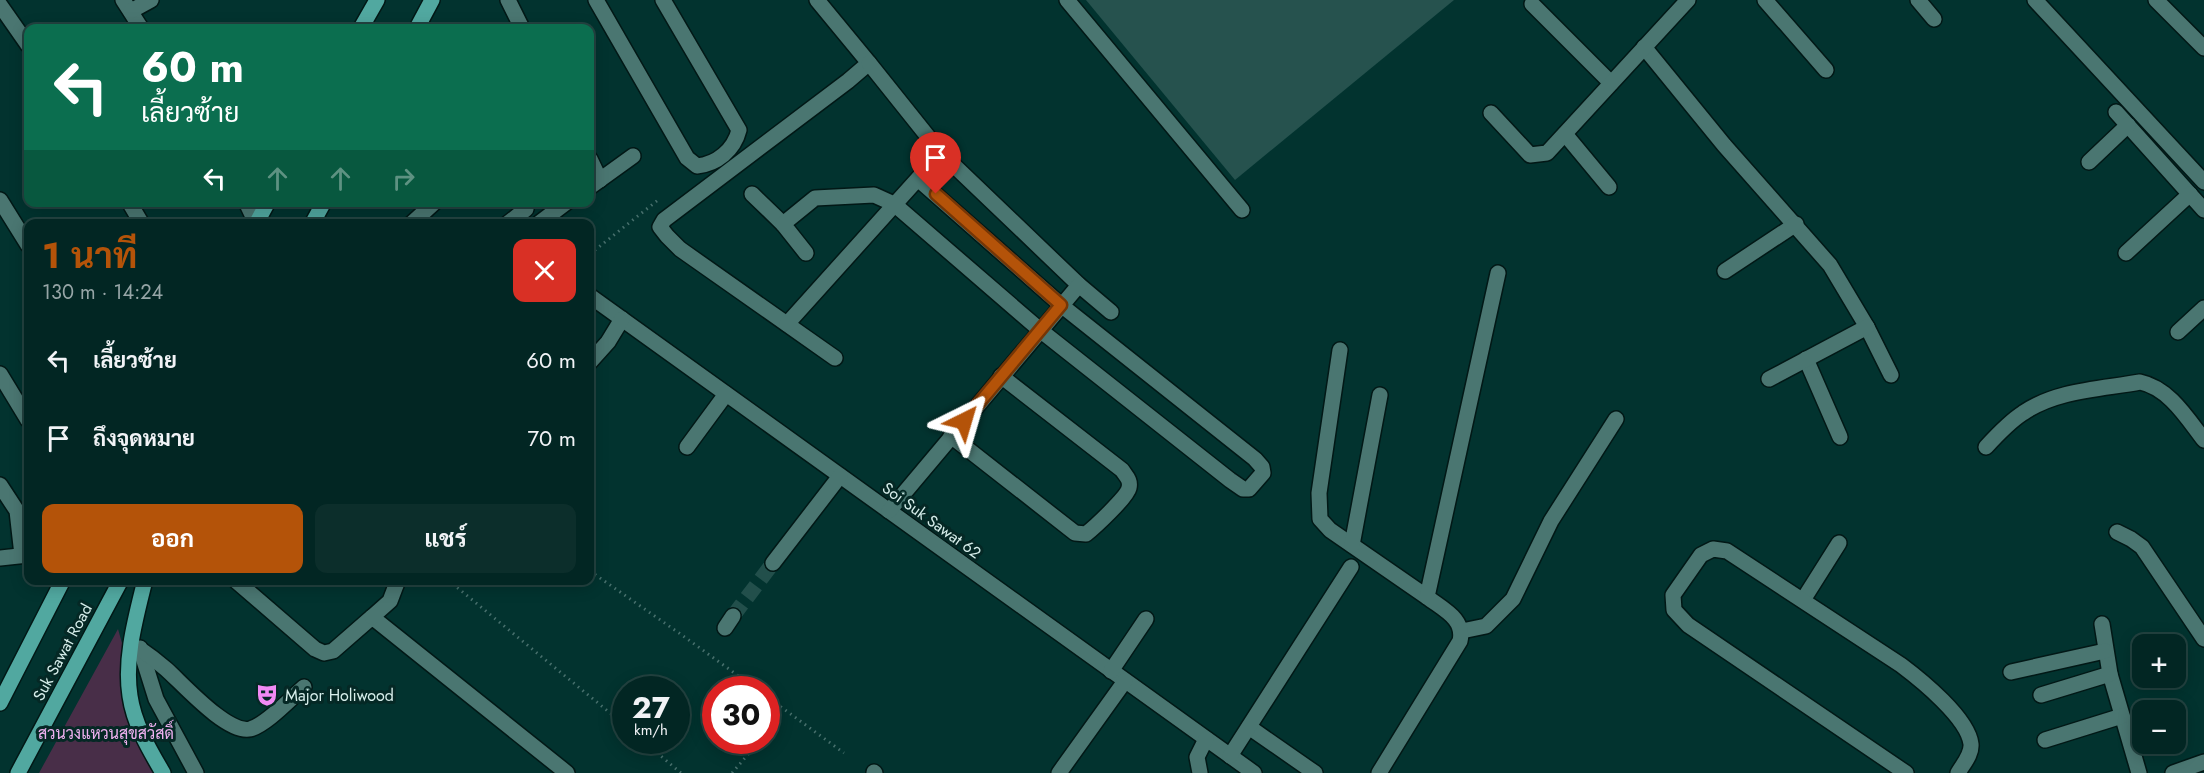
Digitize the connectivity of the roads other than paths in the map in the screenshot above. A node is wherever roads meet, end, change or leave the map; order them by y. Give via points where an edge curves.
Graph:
1 (151, 0) edge
2 (377, 0) edge
3 (432, 0) edge
4 (508, 0) edge
5 (596, 0) edge
6 (663, 0) edge
7 (817, 0) edge
8 (1067, 0) edge
9 (1688, 0) edge
10 (1765, 0) edge
11 (1918, 0) edge
12 (2035, 0) edge
13 (2156, 0) edge
14 (1532, 4) dead end
15 (0, 5) edge
16 (127, 6) edge
17 (1934, 19) dead end
18 (138, 24) edge
19 (364, 24) edge
20 (422, 24) edge
21 (520, 24) edge
22 (24, 39) edge
23 (1644, 47) junction
24 (2204, 48) edge
25 (868, 63) junction
26 (1826, 70) dead end
27 (1611, 83) junction
28 (2116, 112) dead end
29 (1491, 114) dead end
30 (2128, 125) junction
31 (1565, 134) junction
32 (941, 153) junction
33 (633, 156) dead end
34 (2089, 162) dead end
35 (918, 179) junction
36 (2204, 182) edge
37 (595, 183) edge
38 (1609, 187) dead end
39 (752, 194) dead end
40 (2190, 194) junction
41 (0, 200) edge
42 (894, 204) junction
43 (430, 207) edge
44 (523, 207) edge
45 (560, 207) edge
46 (1242, 210) dead end
47 (2204, 210) edge
48 (416, 219) edge
49 (512, 219) edge
50 (543, 219) edge
51 (783, 224) junction
52 (1796, 224) junction
53 (24, 238) edge
54 (806, 253) dead end
55 (2126, 253) dead end
56 (1725, 271) dead end
57 (1498, 273) dead end
58 (1078, 285) junction
59 (594, 299) edge
60 (1061, 305) junction
61 (2204, 308) edge
62 (1111, 312) dead end
63 (622, 319) junction
64 (787, 324) junction
65 (1867, 327) junction
66 (1040, 330) junction
67 (2178, 332) dead end
68 (1340, 350) dead end
69 (594, 358) edge
70 (835, 358) dead end
71 (1806, 359) junction
72 (0, 374) edge
73 (1891, 375) dead end
74 (1001, 376) junction
75 (1769, 379) dead end
76 (726, 394) junction
77 (1380, 395) dead end
78 (24, 413) edge
79 (1616, 419) dead end
80 (951, 436) junction
81 (1840, 437) dead end
82 (2204, 441) edge
83 (687, 447) dead end
84 (1986, 447) dead end
85 (840, 476) junction
86 (0, 485) edge
87 (889, 511) junction
88 (2117, 532) dead end
89 (1839, 543) dead end
90 (1352, 545) junction
91 (24, 550) edge
92 (24, 555) edge
93 (0, 558) edge
94 (773, 563) tunnel mouth
95 (1351, 567) dead end
96 (60, 585) edge
97 (118, 585) edge
98 (145, 585) edge
99 (241, 585) edge
100 (396, 585) edge
101 (1427, 597) junction
102 (1803, 600) junction
103 (372, 617) junction
104 (1146, 619) dead end
105 (2102, 624) dead end
106 (135, 627) junction
107 (1462, 632) junction
108 (2204, 639) edge
109 (140, 649) junction
110 (2105, 651) junction
111 (1111, 671) junction
112 (2011, 672) dead end
113 (2110, 674) junction
114 (1125, 681) junction
115 (304, 687) dead end
116 (2041, 695) dead end
117 (0, 703) edge
118 (2122, 716) junction
119 (1249, 727) junction
120 (1206, 739) junction
121 (2044, 740) dead end
122 (1230, 756) junction
123 (2204, 762) edge
124 (18, 773) edge
125 (163, 773) edge
126 (196, 773) edge
127 (567, 773) edge
128 (1059, 773) edge
129 (1200, 773) edge
130 (1252, 773) edge
131 (1315, 773) edge
132 (1380, 773) edge
133 (1906, 773) edge
134 (1958, 773) edge
135 (2139, 773) edge
136 (2172, 773) edge

1 - 16 street
2 - 19 main road
3 - 20 main road
4 - 21 street
5 - 6 street via 687,158 697,165 708,165 729,150 739,130
7 - 25 street
8 - 46 street
9 - 23 street
10 - 26 street
11 - 17 street
12 - 36 street
13 - 24 street
14 - 27 street
15 - 22 street
16 - 18 street
23 - 27 street
23 - 52 street via 1724,145
25 - 32 street
25 - 64 street via 664,220 660,227 680,249
27 - 31 street
28 - 30 street
29 - 31 street via 1530,155 1547,153
30 - 34 street
30 - 40 street
31 - 38 street
32 - 35 street
32 - 58 street
33 - 37 street
35 - 42 street
35 - 60 street
39 - 51 street
40 - 47 street
40 - 55 street
41 - 53 street
42 - 51 street via 874,195 814,198
42 - 64 street
42 - 66 street
43 - 48 street
44 - 49 street
45 - 50 street
51 - 54 street
52 - 56 street
52 - 65 street via 1830,265
57 - 101 street
58 - 60 street
58 - 62 street
59 - 63 street, Soi Suk Sawat 62
60 - 66 street
60 - 66 street via 1255,459 1263,473 1255,483 1249,489 1237,486
61 - 67 street
63 - 69 street
63 - 76 street, Soi Suk Sawat 62
64 - 70 street
65 - 71 street
65 - 73 street
66 - 74 street
68 - 90 street via 1319,509 1320,519 1330,530
71 - 75 street
71 - 81 street
72 - 78 street
74 - 80 street
74 - 80 street via 1122,470 1129,480 1129,490 1086,534 1075,533
76 - 83 street
76 - 85 street, Soi Suk Sawat 62
77 - 90 street
79 - 107 street via 1551,521 1513,599 1486,626
80 - 87 street
82 - 84 street via 2163,391 2140,382 2044,402 2004,427
85 - 87 street, Soi Suk Sawat 62
85 - 94 street
86 - 91 street via 16,511
87 - 111 street, Soi Suk Sawat 62
88 - 108 street via 2142,547
89 - 102 street
90 - 101 street
92 - 93 street
95 - 119 street
96 - 117 main road, Suk Sawat Road
97 - 124 main road, Suk Sawat Road
98 - 106 main road
99 - 103 street via 324,653 333,651
100 - 103 street via 390,601
101 - 107 street via 1458,622
102 - 133 street via 1728,551 1713,549 1701,555 1673,596 1674,610 1688,625
102 - 134 street via 1901,665 1946,704 1971,742 1970,753
103 - 127 street
104 - 111 street
105 - 110 street
106 - 109 street
106 - 125 main road via 128,666 130,697 143,735
107 - 132 street via 1460,642
109 - 115 street via 207,708 241,729 263,722
109 - 126 street via 156,699
110 - 112 street
110 - 113 street
111 - 114 street, Soi Suk Sawat 62
113 - 116 street
113 - 118 street
114 - 120 street, Soi Suk Sawat 62
114 - 128 street
118 - 121 street
118 - 135 street
119 - 122 street
119 - 131 street
120 - 122 street, Soi Suk Sawat 62
120 - 129 street via 1197,757
122 - 130 street, Soi Suk Sawat 62
123 - 136 street

